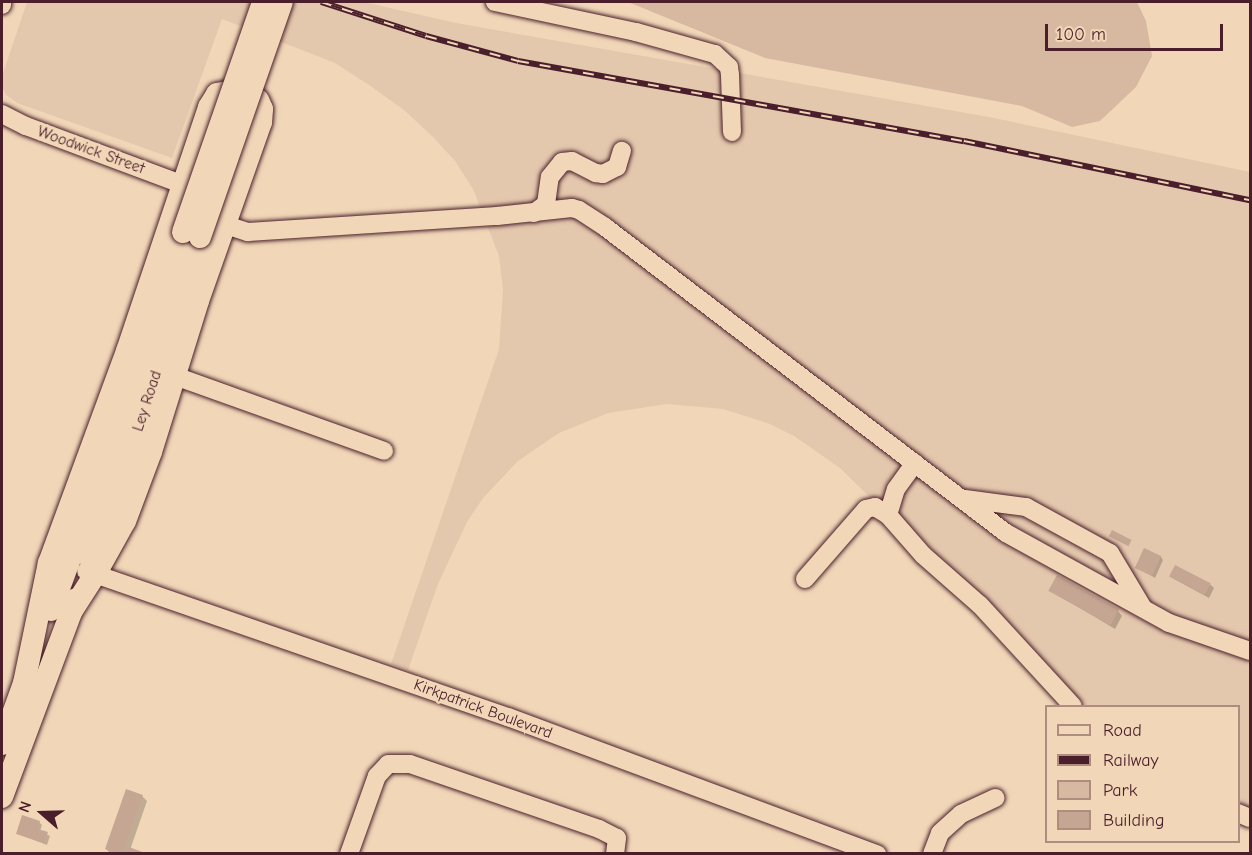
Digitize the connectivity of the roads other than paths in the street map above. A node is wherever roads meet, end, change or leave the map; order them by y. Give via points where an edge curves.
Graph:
1 (263, 2) edge
2 (282, 2) edge
3 (495, 2) edge
4 (2, 114) edge
5 (732, 132) dead end
6 (622, 151) dead end
7 (181, 184) junction
8 (549, 190) junction
9 (572, 208) junction
10 (534, 213) junction
11 (226, 225) junction
12 (192, 235) junction
13 (175, 376) junction
14 (384, 451) dead end
15 (915, 463) junction
16 (963, 499) junction
17 (888, 515) junction
18 (72, 552) junction
19 (91, 572) junction
20 (805, 579) dead end
21 (1144, 610) junction
22 (1251, 651) edge
23 (23, 688) junction
24 (1072, 705) edge
25 (2, 744) edge
26 (2, 797) edge
27 (996, 798) dead end
28 (349, 854) edge
29 (615, 854) edge
30 (876, 854) edge
31 (932, 854) edge

1 - 12 main road, Ley Road, bridge
2 - 12 main road, Ley Road, bridge
3 - 5 street via 636,32 715,54 729,67
4 - 7 street, Woodwick Street
6 - 8 street via 617,167 603,174 572,160 562,162 551,175
7 - 11 main road via 215,96 234,90 258,100 261,123
7 - 23 main road via 127,351 49,563
8 - 9 street
8 - 10 street via 546,204
9 - 10 street
9 - 15 street via 605,227
10 - 11 street via 248,232
11 - 13 main road
12 - 18 main road, Ley Road
12 - 19 main road, Ley Road via 141,420
13 - 14 street
13 - 19 main road via 124,521
15 - 16 street
15 - 17 street via 896,489
16 - 21 street via 1006,533
16 - 21 street via 1026,507 1110,554
17 - 20 street via 875,507 866,509
17 - 24 street via 923,555 980,605
18 - 19 main road via 79,566
18 - 23 main road, Ley Road
19 - 26 main road, Ley Road via 71,612
19 - 30 street, Kirkpatrick Boulevard via 508,717
21 - 22 street via 1169,623
23 - 25 main road, Ley Road
27 - 31 street via 961,814 940,833
28 - 29 street via 377,776 388,764 410,764 599,829 617,838

